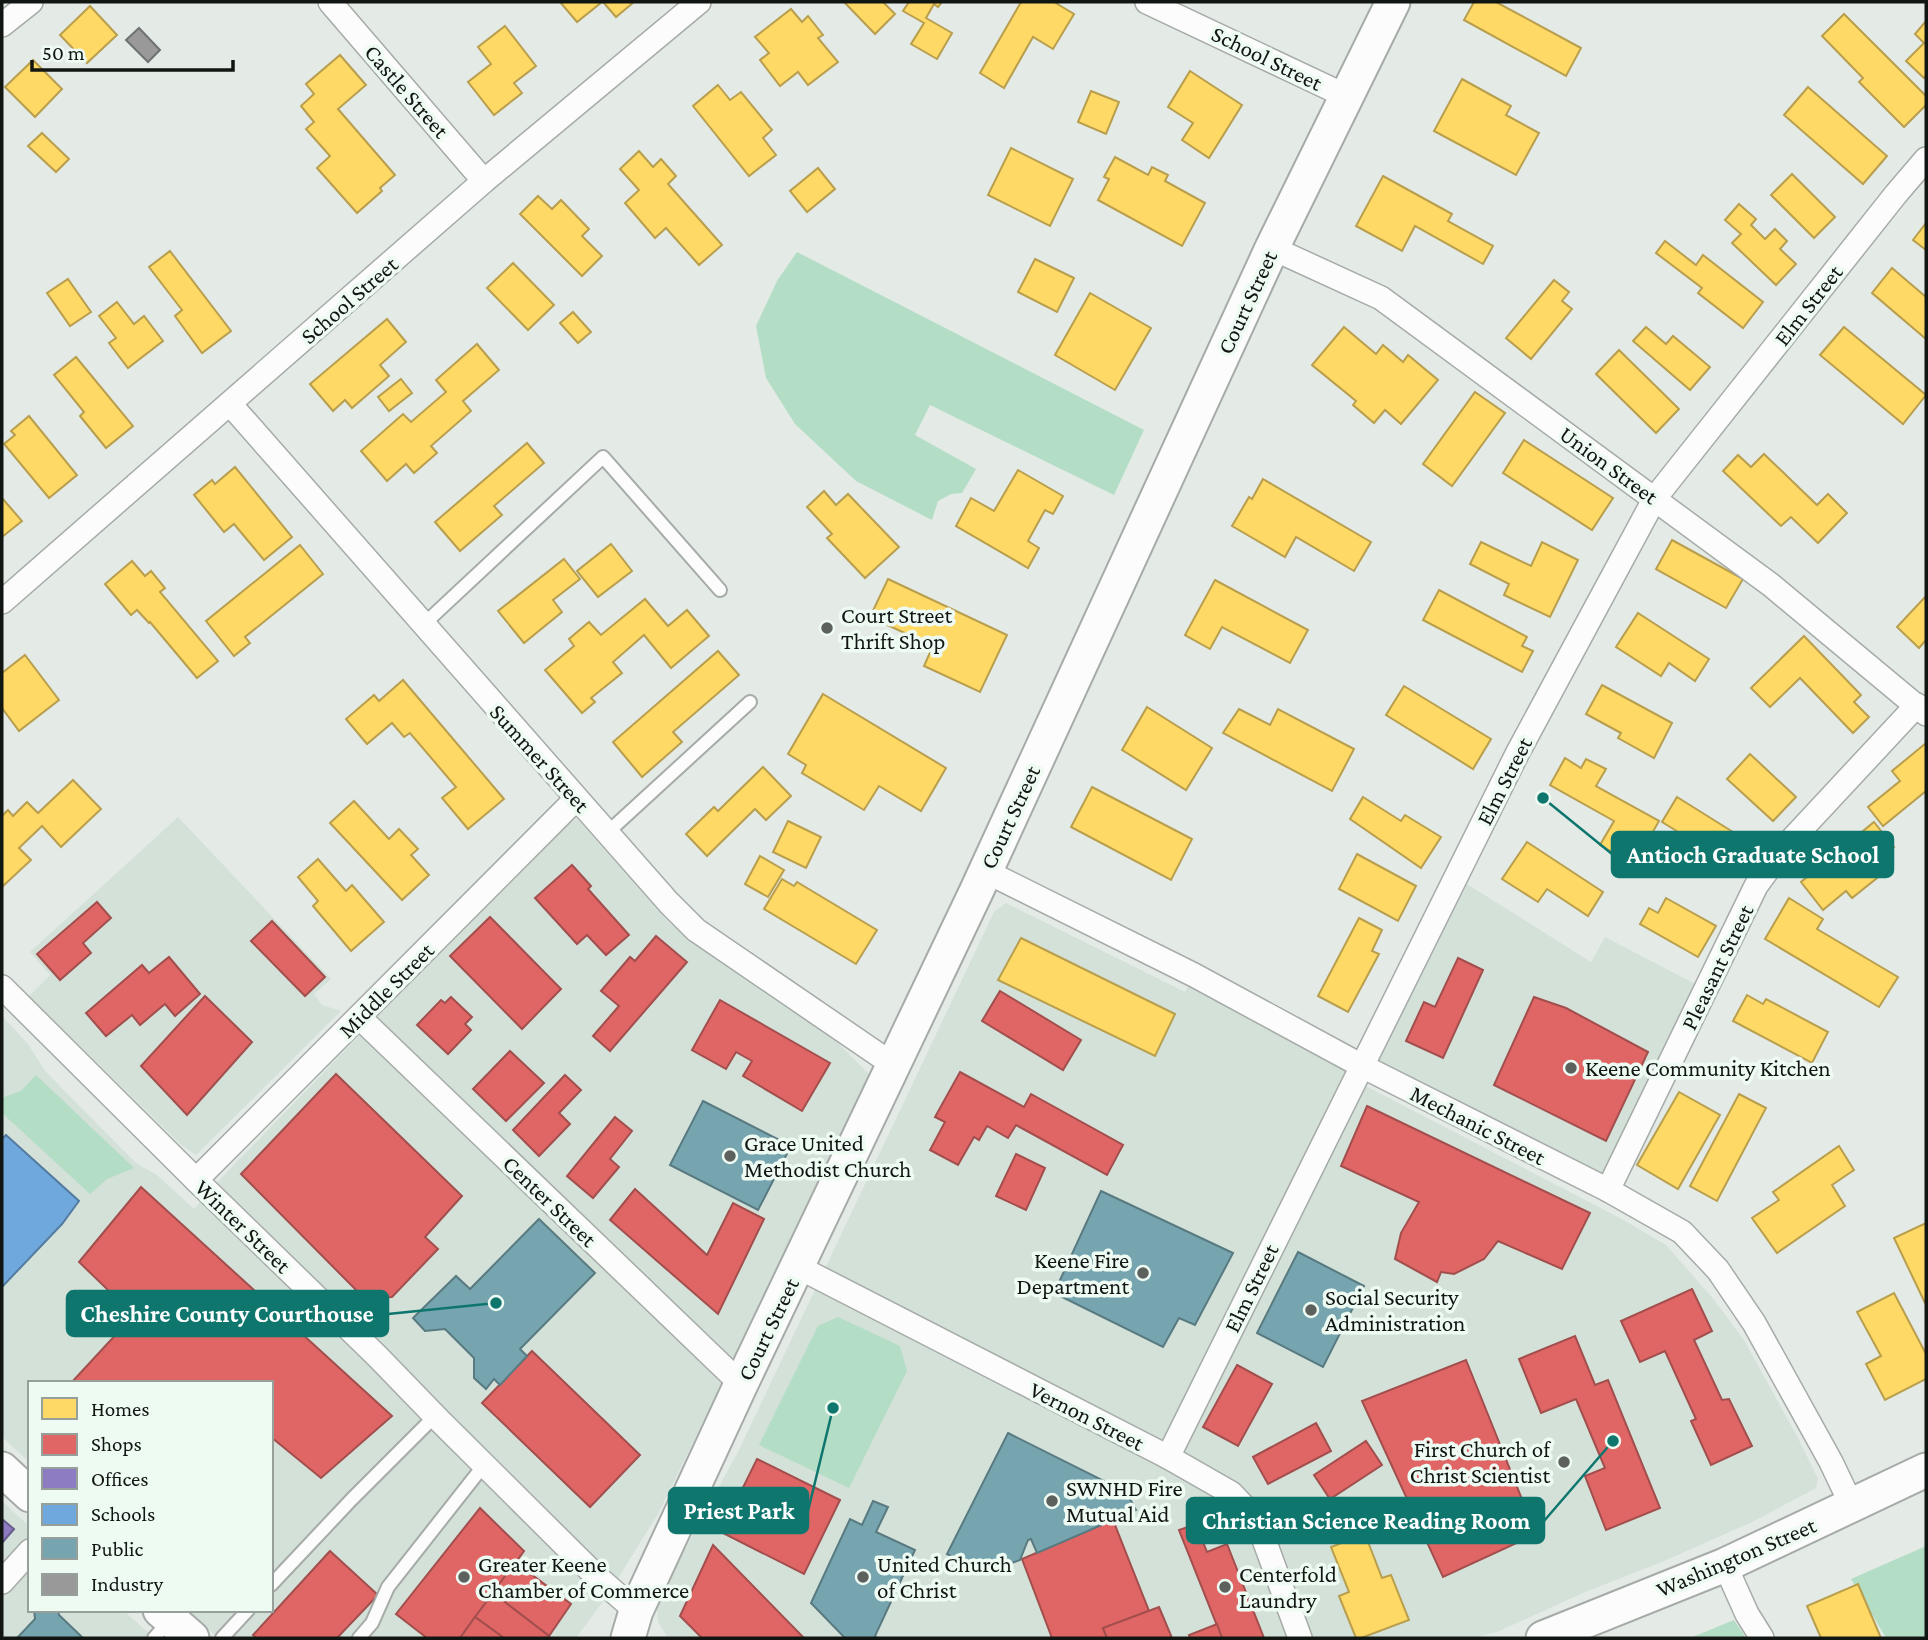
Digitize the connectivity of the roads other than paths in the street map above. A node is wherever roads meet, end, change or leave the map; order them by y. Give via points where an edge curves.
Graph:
1 (330, 2) edge
2 (699, 2) edge
3 (1147, 2) edge
4 (1393, 2) edge
5 (22, 4) edge
6 (2, 25) edge
7 (1348, 97) junction
8 (1926, 159) edge
9 (484, 181) junction
10 (1272, 248) junction
11 (230, 404) junction
12 (1655, 498) junction
13 (720, 590) dead end
14 (2, 602) edge
15 (423, 625) junction
16 (750, 702) dead end
17 (1922, 709) edge
18 (576, 799) junction
19 (607, 833) junction
20 (985, 871) junction
21 (2, 987) edge
22 (359, 1017) junction
23 (892, 1065) junction
24 (1362, 1066) junction
25 (196, 1180) junction
26 (1608, 1190) junction
27 (798, 1267) junction
28 (741, 1384) junction
29 (435, 1416) junction
30 (1168, 1457) junction
31 (484, 1465) junction
32 (2, 1469) edge
33 (1926, 1470) edge
34 (28, 1493) edge
35 (1852, 1506) junction
36 (28, 1553) edge
37 (1725, 1565) junction
38 (2, 1581) edge
39 (273, 1583) edge
40 (246, 1612) edge
41 (632, 1630) edge
42 (222, 1638) edge
43 (359, 1638) edge
44 (1300, 1638) edge
45 (1543, 1638) edge
46 (1762, 1638) edge

1 - 9 street, Castle Street
2 - 9 street, School Street
3 - 7 street, School Street
4 - 7 main road, Court Street
5 - 6 street
7 - 10 main road, Court Street
8 - 12 street, Elm Street
9 - 11 street, School Street
10 - 12 street, Union Street via 1381,298
10 - 20 main road, Court Street
11 - 14 street, School Street
11 - 15 street, Summer Street
12 - 17 street, Union Street via 1771,585
12 - 24 street, Elm Street via 1517,754
13 - 15 lane via 603,457
15 - 18 street, Summer Street
16 - 19 lane
17 - 26 street, Pleasant Street via 1782,850 1756,886
18 - 19 street, Summer Street
18 - 22 street, Middle Street
19 - 23 street, Summer Street via 696,930
20 - 23 main road, Court Street
20 - 24 street, Mechanic Street via 1194,975
21 - 25 street, Winter Street
22 - 25 street, Middle Street
22 - 28 street, Center Street
23 - 27 main road, Court Street
24 - 26 street, Mechanic Street
24 - 30 street, Elm Street
25 - 29 street, Winter Street
26 - 35 street, Mechanic Street via 1682,1233 1718,1270 1754,1323
27 - 28 main road, Court Street
27 - 30 street, Vernon Street
28 - 41 main road, Court Street
29 - 31 street, Winter Street
29 - 39 lane
30 - 44 street, Vernon Street via 1231,1493 1250,1513
31 - 41 street, Winter Street via 596,1576
31 - 43 lane via 388,1587 372,1623
32 - 34 main road
33 - 35 main road, Washington Street
35 - 37 main road, Washington Street
36 - 38 street
37 - 45 main road, Washington Street
37 - 46 street
40 - 42 lane

